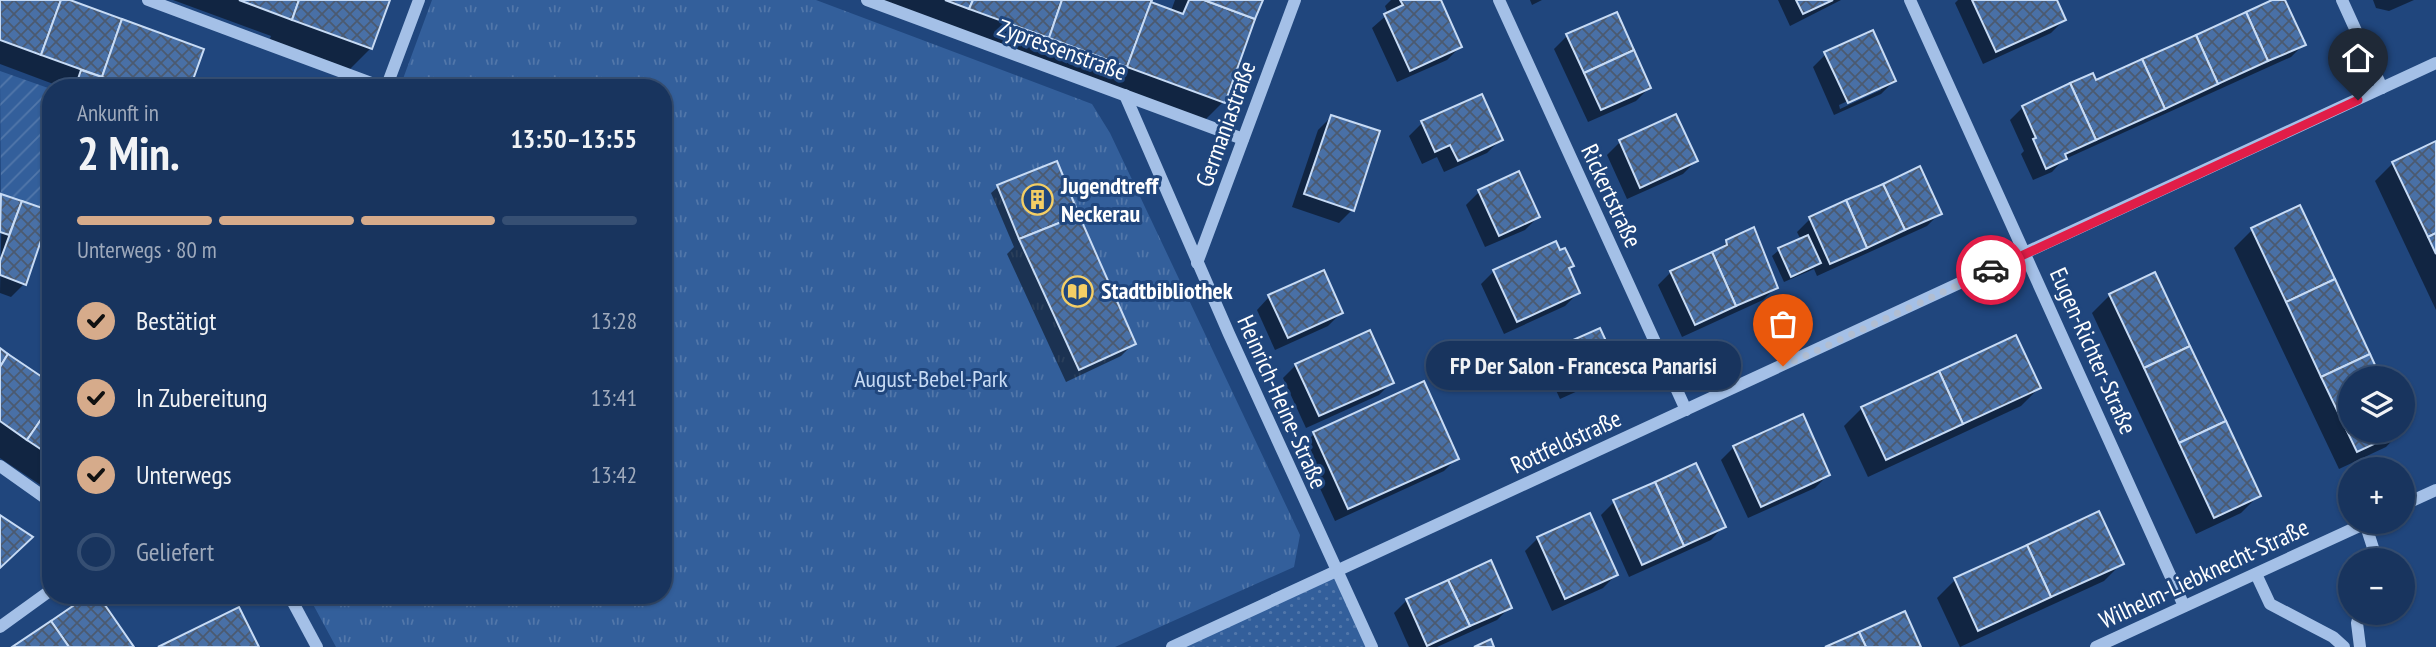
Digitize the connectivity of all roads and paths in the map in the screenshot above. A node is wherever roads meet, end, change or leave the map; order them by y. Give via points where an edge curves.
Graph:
1 (148, 0) edge
2 (419, 0) edge
3 (867, 0) edge
4 (1295, 0) edge
5 (1499, 0) edge
6 (1910, 0) edge
7 (2342, 0) edge
8 (2436, 63) edge
9 (361, 79) edge
10 (388, 79) edge
11 (2382, 88) junction
12 (1125, 96) junction
13 (1243, 139) junction
14 (2026, 254) junction
15 (1197, 262) junction
16 (1686, 410) junction
17 (0, 466) edge
18 (2436, 490) edge
19 (42, 496) edge
20 (2415, 500) edge
21 (2341, 534) edge
22 (1336, 571) junction
23 (2256, 573) junction
24 (42, 596) edge
25 (294, 604) edge
26 (2184, 606) junction
27 (2357, 625) edge
28 (0, 626) edge
29 (317, 647) edge
30 (1172, 647) edge
31 (1372, 647) edge
32 (2096, 647) edge
33 (2344, 647) edge
34 (2360, 647) edge

1 - 9 street
2 - 10 street
3 - 12 street, Zypressenstraße
4 - 13 street, Germaniastraße
5 - 16 street, Rickertstraße
6 - 14 street, Eugen-Richter-Straße
7 - 11 street
8 - 11 street, Rottfeldstraße
11 - 14 street, Rottfeldstraße
12 - 13 street, Zypressenstraße
12 - 15 street, Heinrich-Heine-Straße
13 - 15 street, Germaniastraße
14 - 16 street, Rottfeldstraße
14 - 26 street, Eugen-Richter-Straße
15 - 22 street, Heinrich-Heine-Straße
16 - 22 street, Rottfeldstraße
17 - 19 street
18 - 20 street
21 - 23 street, Wilhelm-Liebknecht-Straße
22 - 30 street, Rottfeldstraße
22 - 31 street, Heinrich-Heine-Straße
23 - 26 street, Wilhelm-Liebknecht-Straße
23 - 33 street via 2270,604
24 - 28 street
25 - 29 street
26 - 32 street, Wilhelm-Liebknecht-Straße
27 - 34 street

